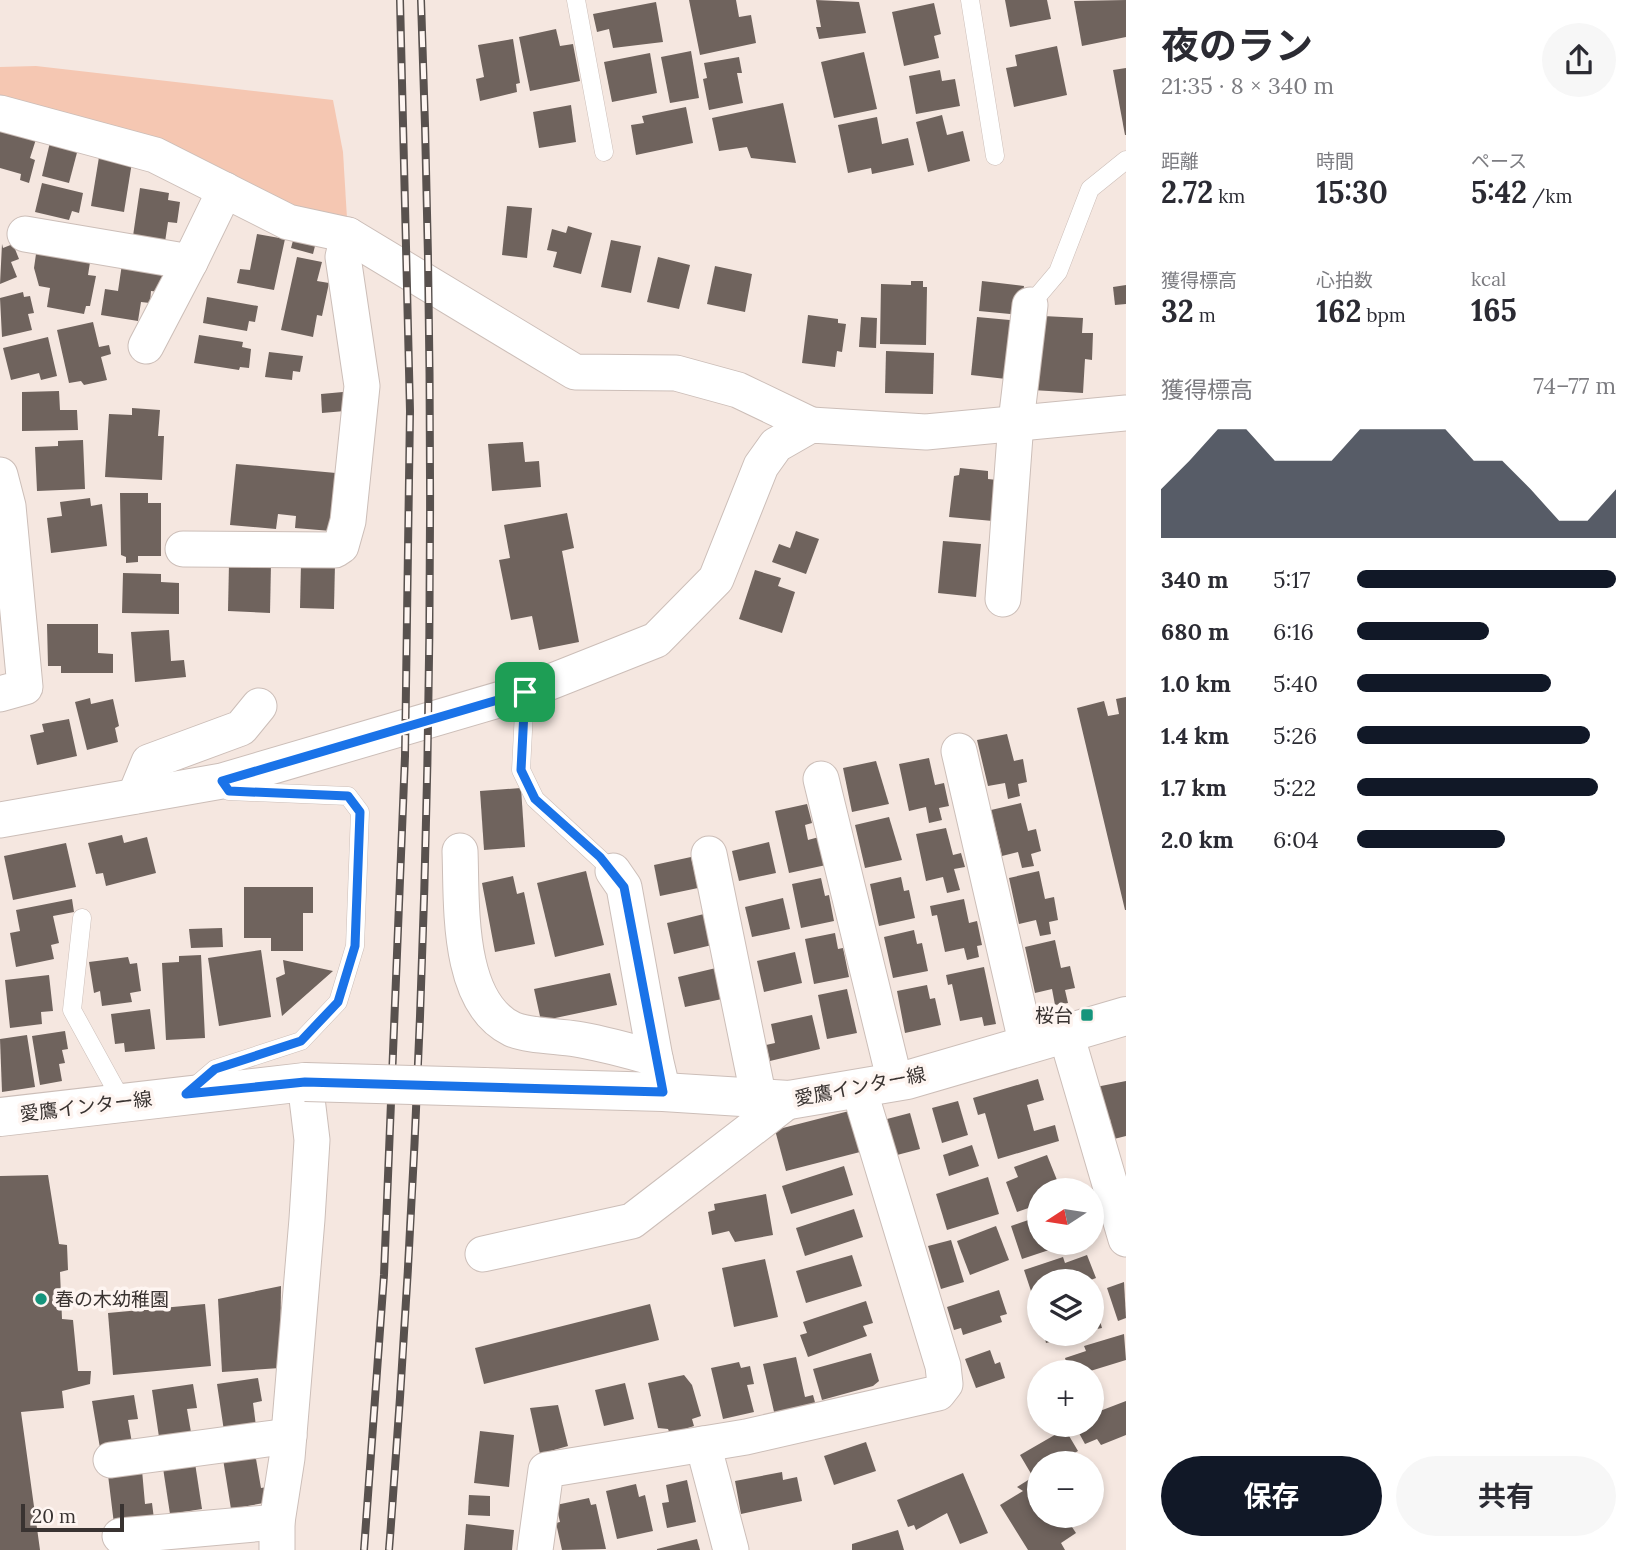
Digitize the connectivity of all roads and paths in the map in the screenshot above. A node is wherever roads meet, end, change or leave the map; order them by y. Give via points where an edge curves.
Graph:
1 (576, 0) edge
2 (970, 0) edge
3 (0, 113) edge
4 (604, 152) dead end
5 (995, 156) dead end
6 (1126, 160) edge
7 (225, 190) junction
8 (25, 234) dead end
9 (348, 235) junction
10 (190, 262) junction
11 (1030, 305) joint
12 (146, 346) dead end
13 (1126, 414) edge
14 (1016, 422) junction
15 (811, 425) junction
16 (3, 496) edge
17 (183, 549) dead end
18 (1003, 599) dead end
19 (525, 692) junction
20 (0, 694) edge
21 (259, 706) dead end
22 (959, 751) dead end
23 (821, 779) dead end
24 (222, 781) junction
25 (135, 796) junction
26 (0, 820) edge
27 (460, 851) dead end
28 (709, 854) dead end
29 (613, 871) joint
30 (82, 918) dead end
31 (1126, 1016) edge
32 (1066, 1034) junction
33 (1027, 1045) junction
34 (659, 1075) junction
35 (305, 1082) junction
36 (877, 1085) junction
37 (186, 1094) junction
38 (774, 1100) junction
39 (122, 1101) junction
40 (0, 1117) edge
41 (1126, 1239) edge
42 (483, 1254) dead end
43 (289, 1436) junction
44 (703, 1444) junction
45 (111, 1460) dead end
46 (120, 1536) dead end
47 (277, 1536) edge
48 (535, 1550) edge
49 (732, 1550) edge

1 - 4 lane
2 - 5 lane
3 - 7 street via 155,155
6 - 11 lane via 1090,189 1058,272
7 - 9 street via 288,222
7 - 10 street
8 - 10 street
9 - 15 street via 575,372 676,373 738,390
9 - 17 street via 343,257 362,386 348,521 341,546 335,550
10 - 12 street
11 - 14 street
13 - 14 street
14 - 15 street via 926,432
14 - 18 street
15 - 19 street via 776,445 761,466 716,579 656,639
16 - 20 street via 25,687
19 - 24 street
19 - 29 lane via 521,770 535,799
21 - 25 street via 241,728 149,762
22 - 33 street
23 - 36 street
24 - 25 street
24 - 37 lane via 229,791 348,796 360,812 355,946 338,1002 301,1041 215,1069
25 - 26 street
27 - 34 street via 463,935 471,977 486,1006 512,1029 580,1040
28 - 38 street
29 - 34 street via 624,887
30 - 39 lane via 72,1010
31 - 32 main road, 愛鷹インター線
32 - 33 main road, 愛鷹インター線
32 - 41 street
33 - 36 main road, 愛鷹インター線
34 - 35 main road, 愛鷹インター線, bridge via 484,1087
34 - 38 main road, 愛鷹インター線
35 - 37 main road, 愛鷹インター線
35 - 43 street via 312,1140
36 - 38 main road, 愛鷹インター線
36 - 44 street via 945,1384 938,1393 899,1403
37 - 39 main road, 愛鷹インター線
38 - 42 street via 632,1221
39 - 40 main road, 愛鷹インター線
43 - 45 street
43 - 47 street
44 - 48 street via 546,1470
44 - 49 street
46 - 47 street

